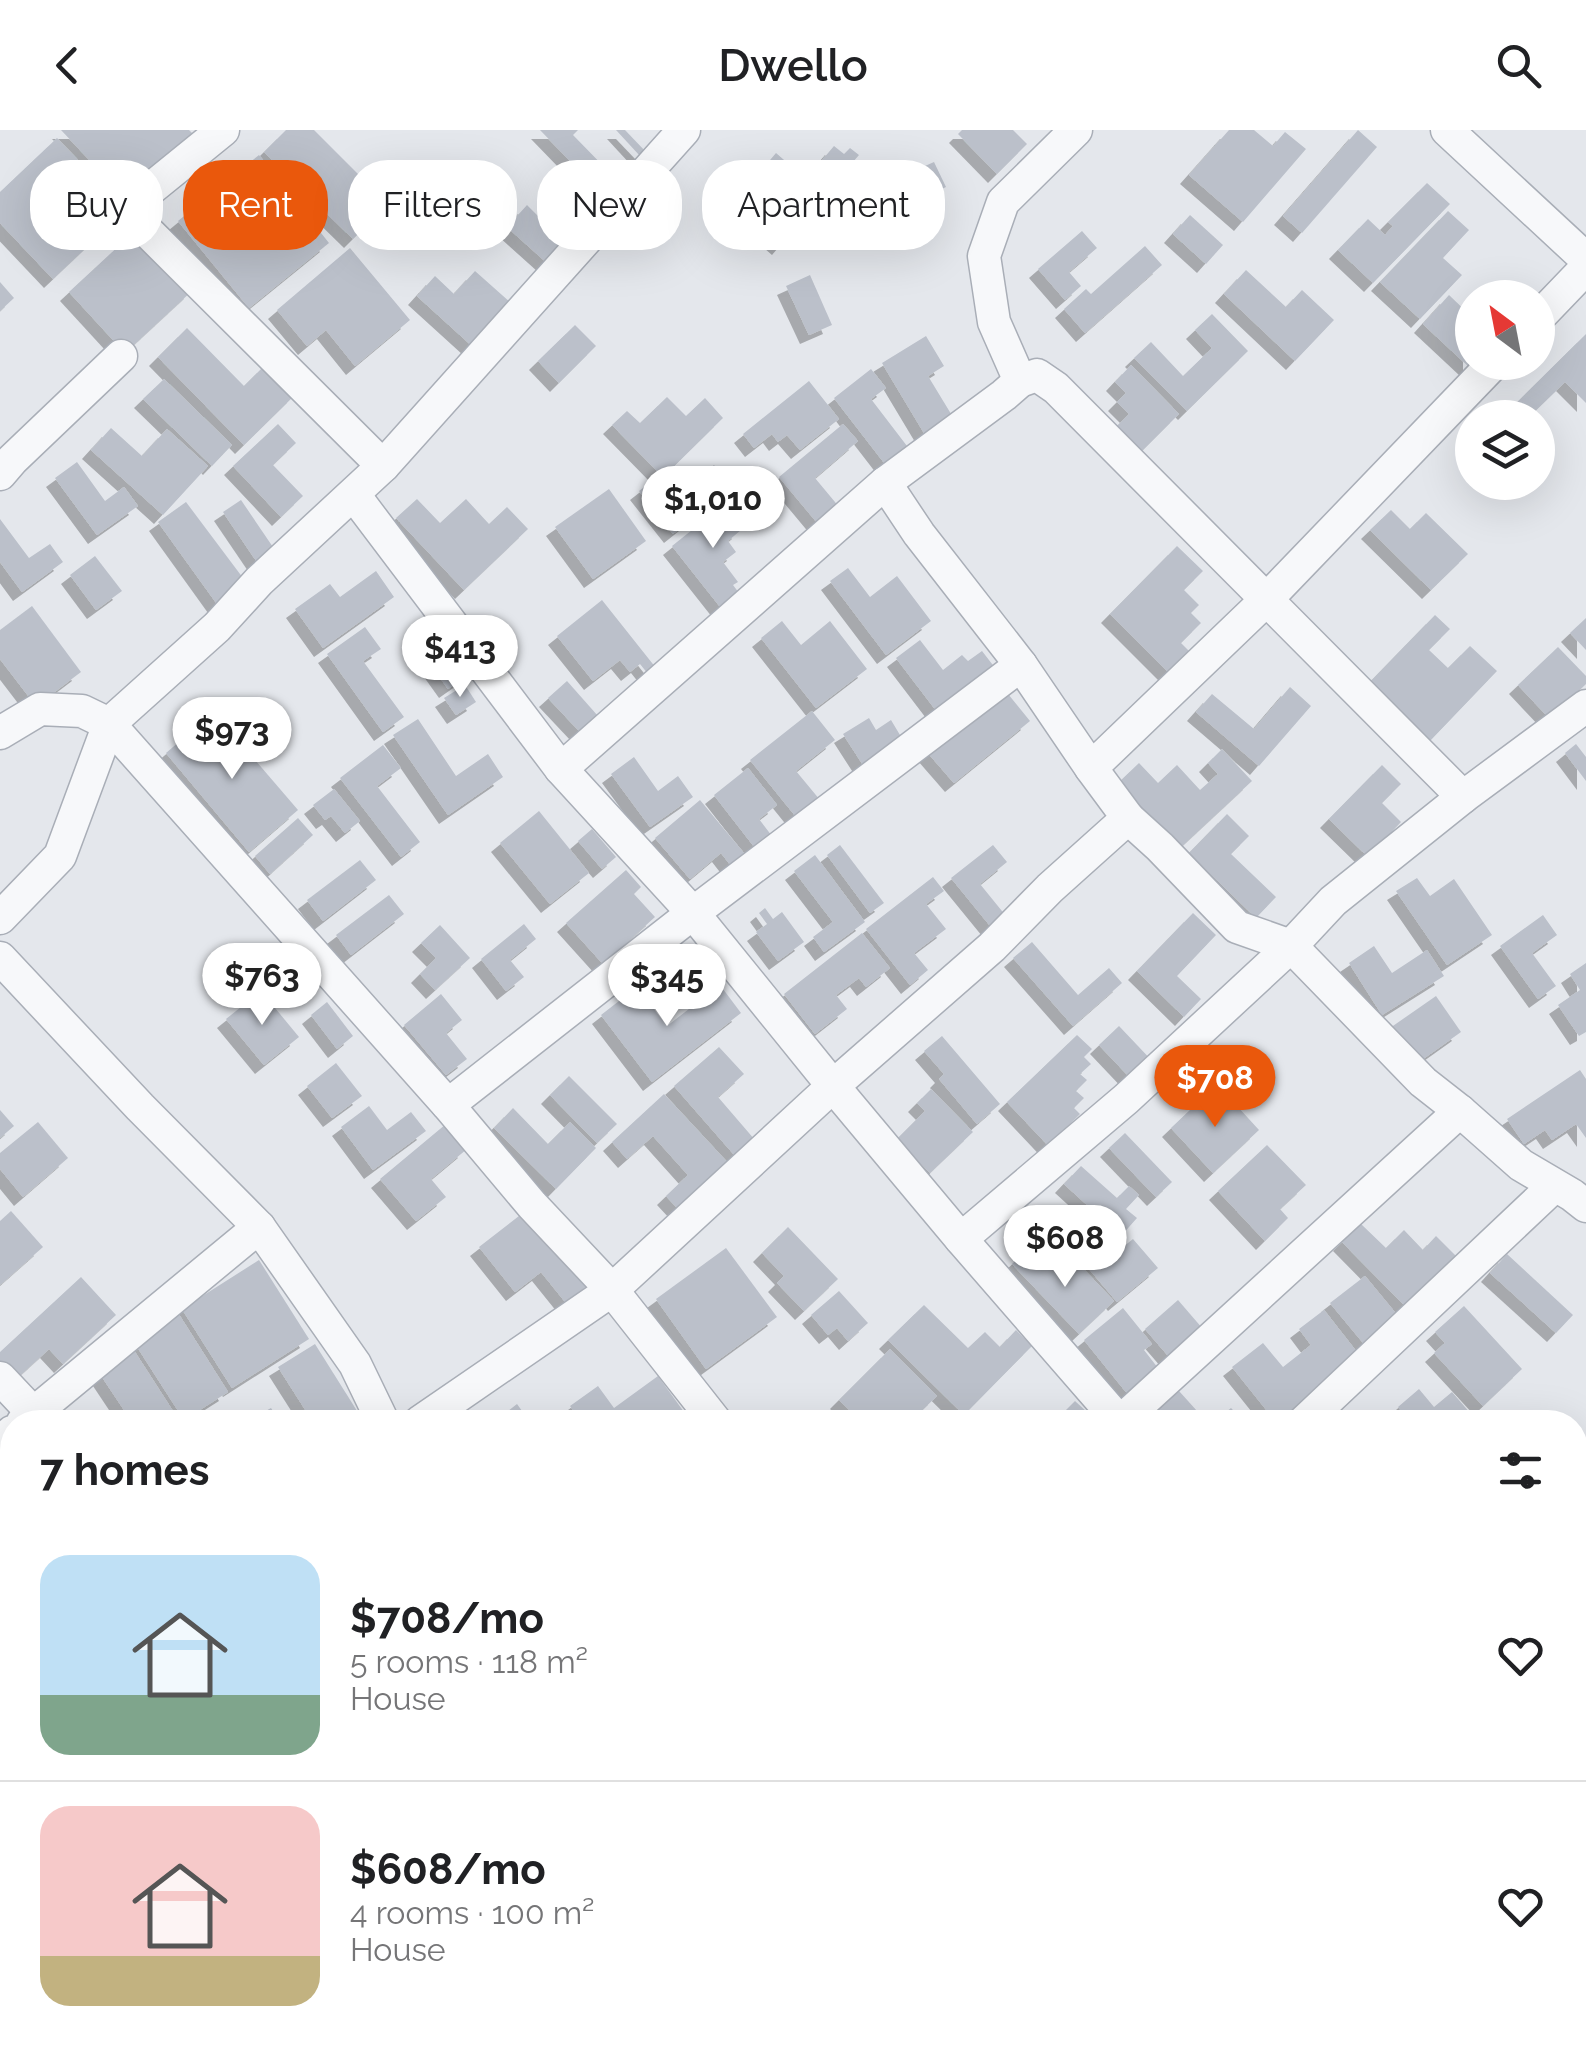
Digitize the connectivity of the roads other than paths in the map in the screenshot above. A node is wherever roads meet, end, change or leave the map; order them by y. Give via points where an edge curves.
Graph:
1 (222, 130) edge
2 (684, 130) edge
3 (1076, 130) edge
4 (1448, 130) edge
5 (1586, 259) edge
6 (1586, 268) edge
7 (1555, 300) edge
8 (121, 356) dead end
9 (1478, 380) edge
10 (1020, 381) junction
11 (383, 466) junction
12 (0, 474) edge
13 (885, 483) junction
14 (354, 495) junction
15 (1266, 600) junction
16 (1021, 665) junction
17 (1586, 706) edge
18 (108, 724) junction
19 (0, 733) edge
20 (561, 768) junction
21 (1092, 768) junction
22 (1463, 797) junction
23 (1128, 818) junction
24 (694, 913) junction
25 (0, 918) edge
26 (1292, 946) junction
27 (0, 958) edge
28 (833, 1086) junction
29 (448, 1105) junction
30 (1460, 1111) junction
31 (1554, 1186) junction
32 (1586, 1206) edge
33 (259, 1227) junction
34 (961, 1239) junction
35 (612, 1290) junction
36 (0, 1378) edge
37 (16, 1410) edge
38 (39, 1410) edge
39 (378, 1410) edge
40 (437, 1410) edge
41 (707, 1410) edge
42 (1110, 1410) edge
43 (1133, 1410) edge
44 (1317, 1410) edge

1 - 11 street via 143,194 135,215
2 - 11 street
3 - 10 street via 1003,202 984,256 994,322
4 - 5 street
6 - 7 street
8 - 12 street
9 - 15 street
10 - 13 street
10 - 15 street via 1037,375 1056,388
11 - 14 street
13 - 16 street
13 - 20 street
14 - 18 street
14 - 20 street
15 - 21 street
15 - 22 street
16 - 21 street
16 - 24 street
17 - 22 street
18 - 19 street via 82,711 40,709
18 - 25 street via 60,856
18 - 29 street
20 - 24 street
21 - 23 street
22 - 26 street via 1333,901
23 - 26 street via 1238,927
23 - 28 street
24 - 28 street
24 - 29 street
26 - 30 street via 1423,1082
26 - 34 street
27 - 33 street
28 - 34 street
28 - 35 street
29 - 35 street
30 - 31 street
30 - 43 street
31 - 32 street
31 - 44 street
33 - 38 street
33 - 39 street via 355,1364
34 - 42 street
35 - 40 street
35 - 41 street
36 - 37 street

